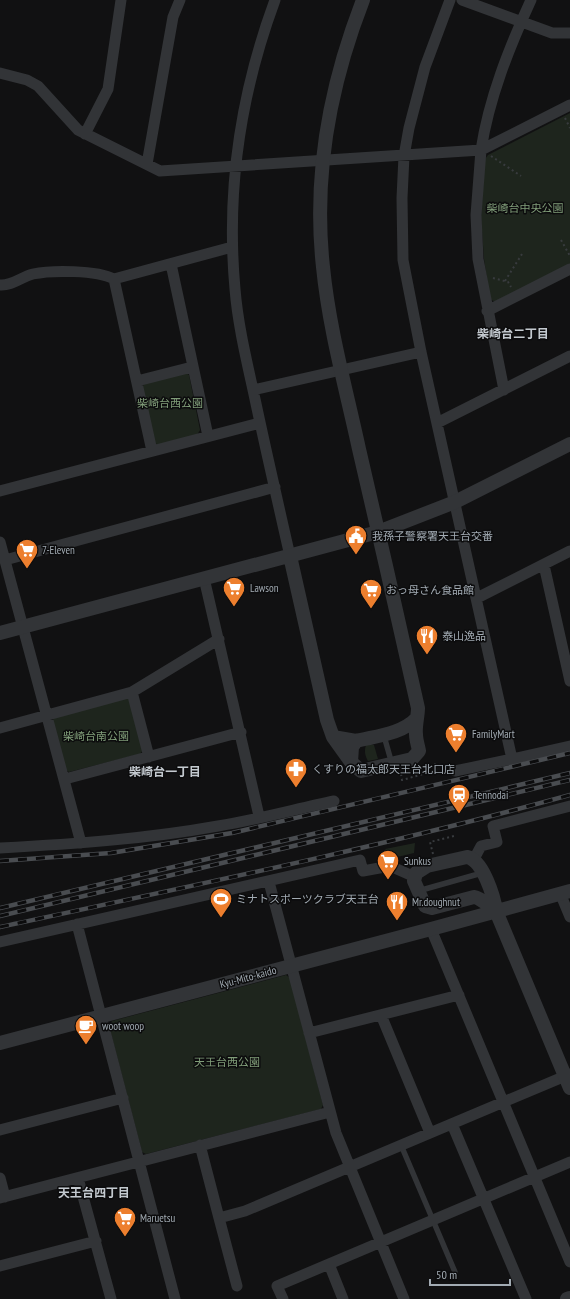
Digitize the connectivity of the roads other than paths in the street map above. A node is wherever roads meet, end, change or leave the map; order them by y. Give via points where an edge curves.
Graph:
1 (120, 0) edge
2 (180, 0) edge
3 (275, 0) edge
4 (363, 0) edge
5 (450, 0) edge
6 (462, 0) edge
7 (531, 0) edge
8 (521, 23) junction
9 (570, 33) edge
10 (0, 73) edge
11 (570, 105) edge
12 (85, 134) junction
13 (482, 150) junction
14 (404, 156) junction
15 (323, 161) junction
16 (147, 164) junction
17 (236, 167) junction
18 (232, 247) junction
19 (171, 264) junction
20 (570, 269) edge
21 (114, 279) junction
22 (0, 285) edge
23 (487, 311) junction
24 (421, 352) junction
25 (570, 356) edge
26 (192, 367) junction
27 (342, 370) junction
28 (137, 381) junction
29 (253, 390) junction
30 (504, 390) junction
31 (260, 423) junction
32 (437, 423) junction
33 (208, 436) junction
34 (570, 444) edge
35 (152, 451) junction
36 (275, 487) junction
37 (0, 491) edge
38 (455, 502) junction
39 (378, 532) junction
40 (0, 542) edge
41 (570, 551) edge
42 (290, 556) junction
43 (5, 560) junction
44 (544, 565) junction
45 (204, 578) junction
46 (477, 598) junction
47 (22, 627) junction
48 (0, 633) edge
49 (219, 640) junction
50 (570, 681) edge
51 (132, 692) junction
52 (47, 715) junction
53 (417, 718) junction
54 (0, 728) edge
55 (401, 729) junction
56 (240, 732) junction
57 (384, 734) junction
58 (416, 734) junction
59 (333, 737) junction
60 (356, 741) junction
61 (570, 746) edge
62 (149, 757) junction
63 (512, 759) junction
64 (351, 762) junction
65 (396, 769) junction
66 (455, 771) dead end
67 (65, 779) junction
68 (334, 801) dead end
69 (570, 806) edge
70 (259, 816) junction
71 (81, 843) junction
72 (0, 848) edge
73 (474, 859) junction
74 (482, 873) junction
75 (415, 877) junction
76 (269, 882) junction
77 (418, 891) junction
78 (565, 892) edge
79 (496, 911) junction
80 (570, 917) edge
81 (77, 924) junction
82 (431, 930) junction
83 (0, 942) edge
84 (291, 966) junction
85 (459, 995) junction
86 (381, 1015) junction
87 (101, 1016) junction
88 (310, 1033) junction
89 (0, 1043) edge
90 (568, 1080) edge
91 (123, 1098) junction
92 (503, 1102) junction
93 (330, 1112) junction
94 (452, 1124) junction
95 (0, 1130) edge
96 (430, 1133) junction
97 (200, 1145) junction
98 (401, 1145) junction
99 (139, 1161) junction
100 (570, 1162) edge
101 (349, 1167) junction
102 (535, 1177) junction
103 (0, 1178) edge
104 (78, 1178) junction
105 (3, 1197) edge
106 (484, 1198) junction
107 (219, 1218) junction
108 (433, 1220) junction
109 (96, 1241) junction
110 (380, 1242) junction
111 (570, 1262) edge
112 (329, 1264) junction
113 (0, 1266) edge
114 (455, 1272) dead end
115 (237, 1286) dead end
116 (570, 1298) edge
117 (111, 1299) edge
118 (175, 1299) edge
119 (283, 1299) edge
120 (343, 1299) edge
121 (404, 1299) edge
122 (526, 1299) edge
123 (567, 1299) edge

1 - 12 street via 108,89
2 - 16 street via 173,17
3 - 17 street via 248,84
4 - 15 street via 350,34 334,91 326,126
5 - 14 street via 423,74
6 - 8 street
7 - 8 street
8 - 9 street via 552,33
8 - 13 street via 493,98
10 - 12 street via 27,80 38,86 78,130
11 - 13 street
12 - 16 street
13 - 14 street
13 - 23 street via 476,215 478,259
14 - 15 street
14 - 24 street via 401,230 403,260
15 - 17 street
15 - 27 street via 320,189 322,267
16 - 17 street via 160,171
17 - 18 street
18 - 19 street
18 - 29 street via 242,345
19 - 21 street
19 - 26 street
20 - 23 street
21 - 22 street via 105,274 75,272 33,274
21 - 28 street
23 - 30 street
24 - 27 street
24 - 32 street
25 - 30 street
26 - 28 street
26 - 33 street
27 - 29 street
27 - 39 street
28 - 35 street
29 - 31 street
30 - 32 street
31 - 33 street
31 - 36 street
32 - 38 street
33 - 35 street
34 - 38 street
35 - 37 street
36 - 42 street
36 - 43 street
38 - 39 street
38 - 46 street
39 - 42 street
39 - 53 street via 418,708
40 - 43 street
41 - 44 street
42 - 45 street
42 - 59 street
43 - 47 street
44 - 46 street
44 - 50 street
45 - 47 street
45 - 49 street
46 - 63 street
47 - 48 street
47 - 52 street
49 - 51 street
49 - 56 street
51 - 52 street
51 - 62 street
52 - 54 street
52 - 67 street
53 - 55 street via 412,724
53 - 58 street
55 - 57 street
55 - 58 street via 412,730
56 - 62 street
56 - 70 street
57 - 60 street
57 - 65 lane
58 - 65 street via 419,751 416,757
59 - 60 street
59 - 64 street
60 - 64 street via 350,754
61 - 63 street
62 - 67 street
63 - 66 street
64 - 65 street via 361,771
67 - 71 street
68 - 70 street
69 - 73 street via 493,826 497,842 481,846
70 - 71 street via 204,828
71 - 72 street
73 - 74 street
73 - 75 street via 467,856 427,866 416,873
74 - 77 lane
74 - 79 street via 494,897
75 - 76 street via 390,866 364,871 360,860
75 - 77 street
76 - 81 street
76 - 84 street
77 - 79 street via 428,908 474,897
78 - 79 street, Kyu-Mito-kaido
78 - 80 street
79 - 82 street, Kyu-Mito-kaido
79 - 90 street
81 - 83 street
81 - 87 street
82 - 84 street, Kyu-Mito-kaido
82 - 85 street
84 - 87 street, Kyu-Mito-kaido
84 - 88 street
85 - 86 street
85 - 92 street
86 - 88 street
86 - 96 street
87 - 89 street, Kyu-Mito-kaido
87 - 91 street
88 - 93 street
90 - 92 street
91 - 95 street
91 - 99 street
92 - 94 street
92 - 102 street
93 - 97 street
93 - 101 street
94 - 96 street
94 - 106 street
96 - 98 street
97 - 99 street
97 - 107 street
98 - 101 street
98 - 108 lane
99 - 104 street
99 - 118 street
100 - 102 street
101 - 107 street via 245,1211
101 - 110 street
102 - 106 street
102 - 111 street
103 - 105 street
104 - 105 street
104 - 109 street
106 - 108 street
106 - 122 street
107 - 115 street
108 - 110 street
108 - 114 lane
109 - 113 street
109 - 117 street
110 - 112 street
110 - 121 street
112 - 119 street via 277,1286
112 - 120 street
116 - 123 street

